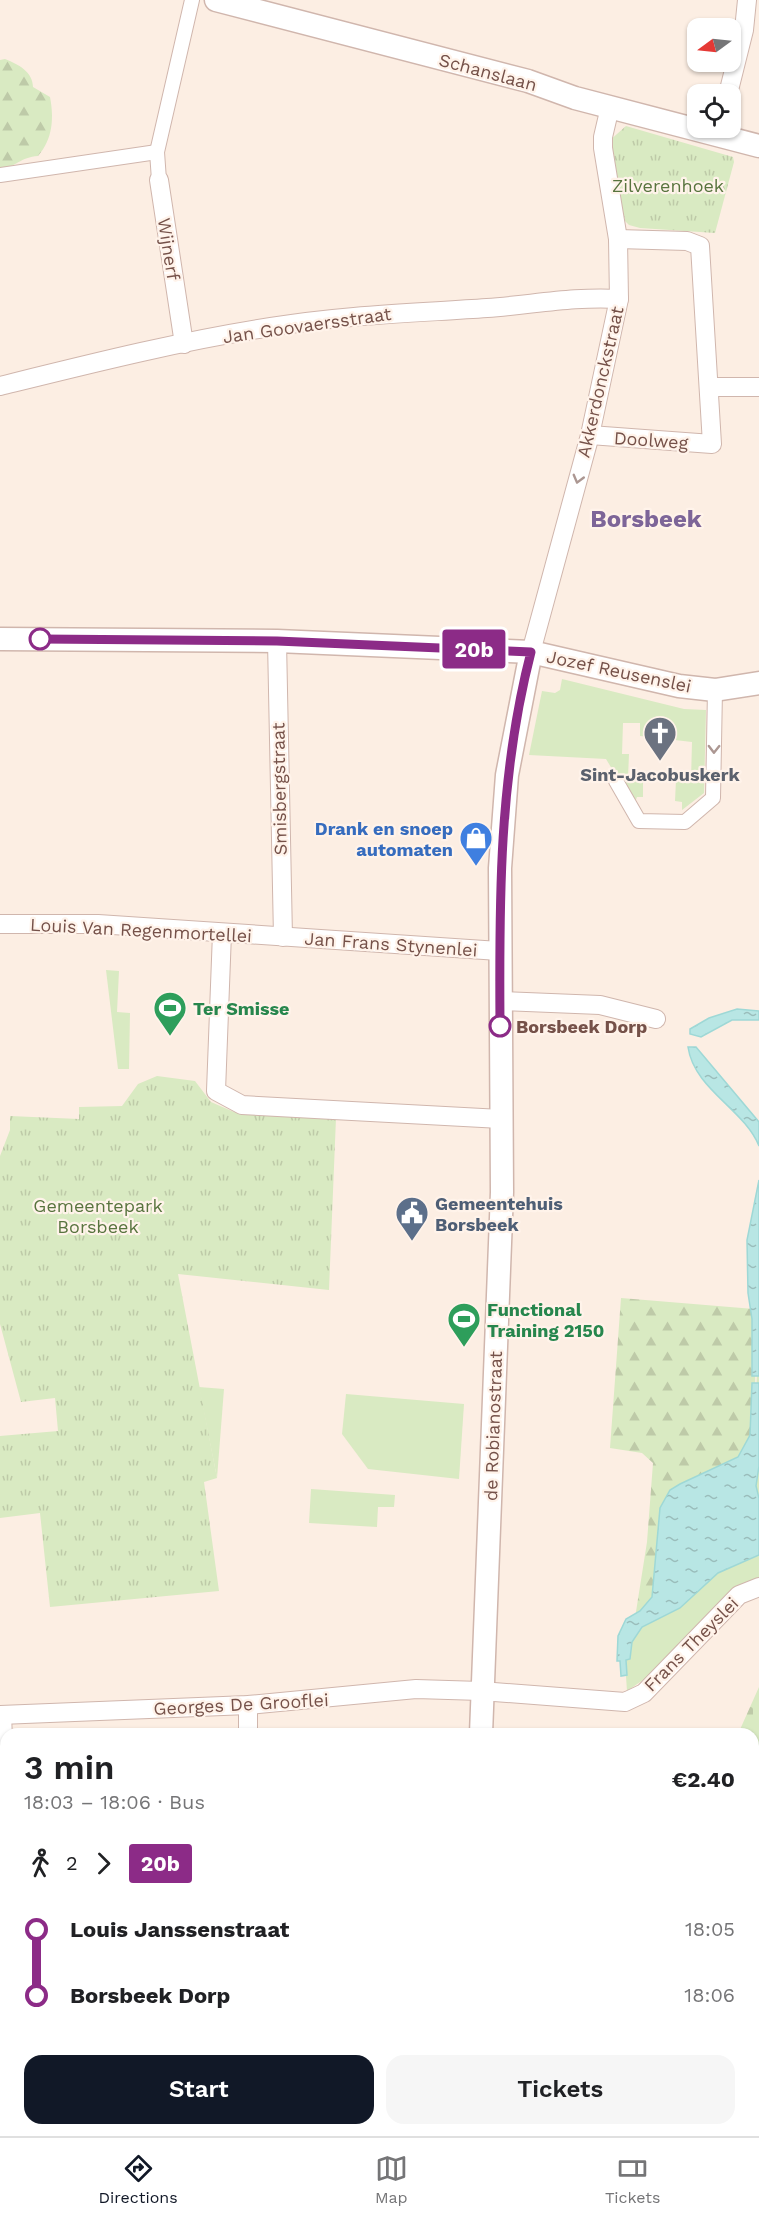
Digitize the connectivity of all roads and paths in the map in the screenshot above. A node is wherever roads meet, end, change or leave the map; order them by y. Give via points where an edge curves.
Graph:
1 (192, 0) edge
2 (216, 0) edge
3 (747, 0) edge
4 (730, 84) edge
5 (610, 107) junction
6 (687, 124) edge
7 (738, 138) edge
8 (759, 146) edge
9 (157, 152) junction
10 (0, 175) edge
11 (159, 180) joint
12 (618, 239) junction
13 (619, 299) junction
14 (184, 344) junction
15 (0, 386) edge
16 (709, 387) junction
17 (759, 387) edge
18 (590, 435) junction
19 (0, 639) edge
20 (277, 641) junction
21 (531, 652) junction
22 (759, 683) edge
23 (715, 690) junction
24 (616, 781) dead end
25 (0, 924) edge
26 (222, 933) junction
27 (283, 937) junction
28 (499, 951) junction
29 (500, 1001) junction
30 (656, 1019) dead end
31 (501, 1119) junction
32 (759, 1587) edge
33 (481, 1690) junction
34 (248, 1705) junction
35 (1, 1715) edge
36 (248, 1728) edge
37 (481, 1728) edge

1 - 9 street, Wijnerf
2 - 5 street, Schanslaan via 516,78
3 - 4 street
5 - 6 street, Schanslaan
5 - 12 street, Akkerdonckstraat via 603,148
7 - 8 street, Schanslaan
9 - 10 street
9 - 11 street, Wijnerf
11 - 14 street, Wijnerf
12 - 13 street, Akkerdonckstraat
12 - 16 street via 687,241 700,246
13 - 14 street, Jan Goovaersstraat via 600,297 380,313 270,327
13 - 18 street, Akkerdonckstraat
14 - 15 street, Jan Goovaersstraat
16 - 17 street
16 - 18 street, Doolweg via 712,444
18 -> 21 street, Akkerdonckstraat
19 - 20 street, Jozef Reusenslei
20 - 21 street, Jozef Reusenslei
20 - 27 street, Smisbergstraat
21 - 23 street, Jozef Reusenslei via 678,686
21 - 28 street, de Robianostraat via 507,775
22 - 23 street
23 -> 24 street, Jozef Reusenslei via 713,798 685,822 639,821
25 - 26 street, Louis Van Regenmortellei via 98,924
26 - 27 street, Louis Van Regenmortellei
26 - 31 street via 216,1091 242,1105
27 - 28 street, Jan Frans Stynenlei
28 - 29 street, de Robianostraat
29 - 30 street via 600,1005
29 - 31 street, de Robianostraat
31 - 33 street, de Robianostraat via 502,1192
32 - 33 street, Frans Theyslei via 730,1603 636,1699 616,1702
33 - 34 street, Georges De Grooflei via 416,1689
33 - 37 street, de Robianostraat
34 - 35 street, Georges De Grooflei
34 - 36 street

